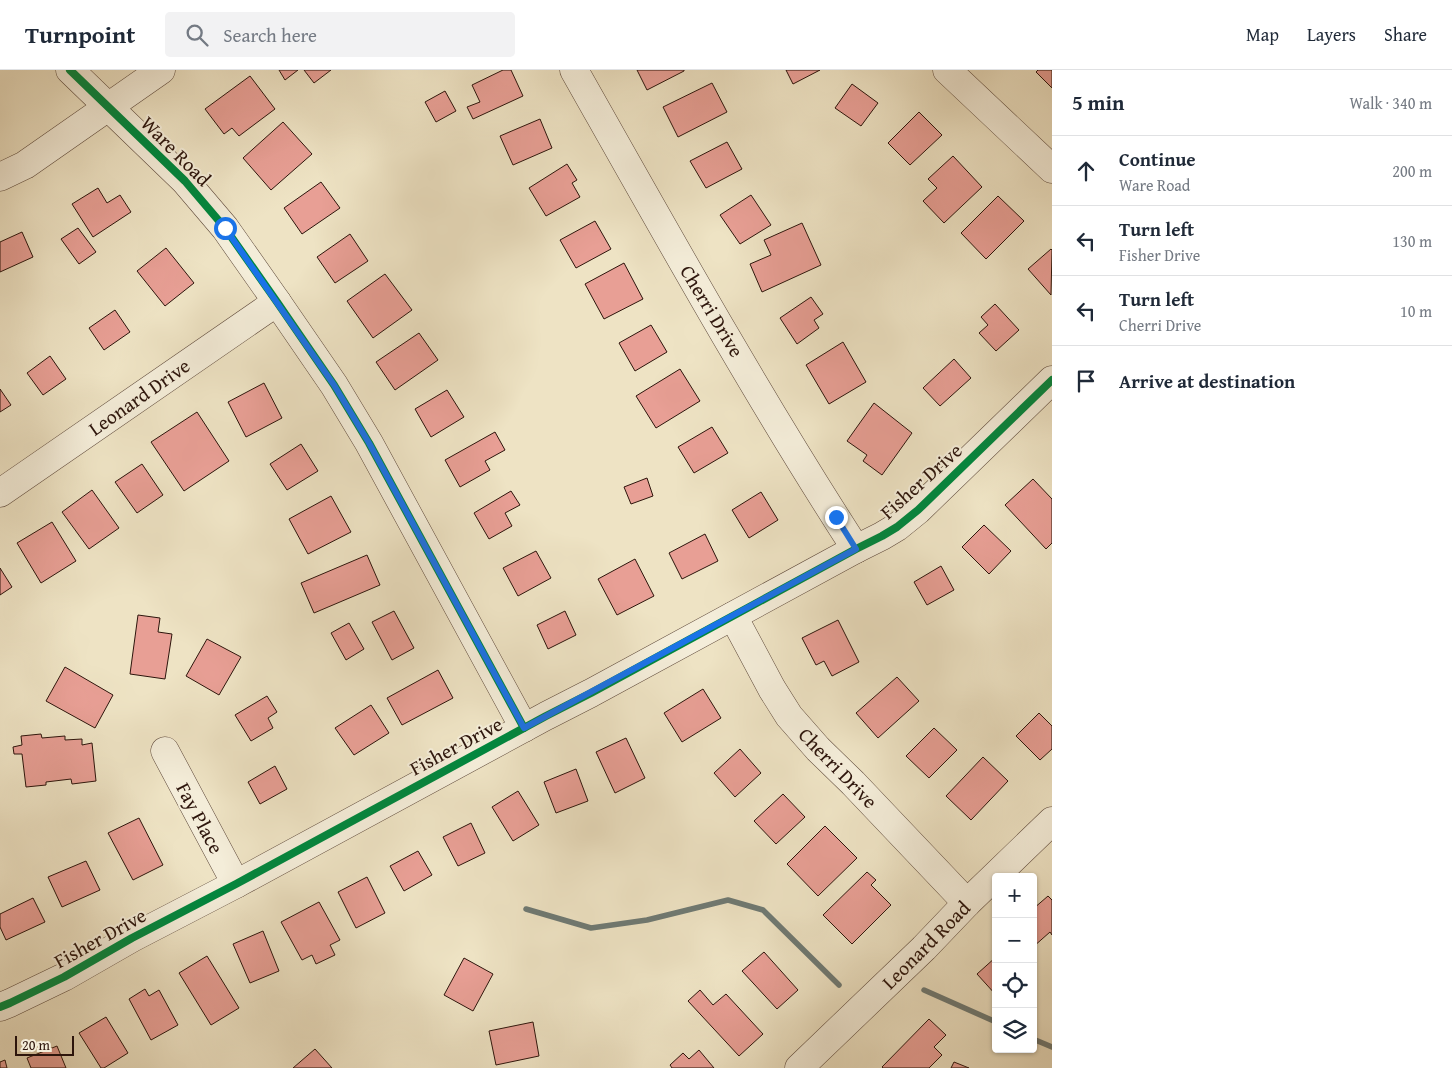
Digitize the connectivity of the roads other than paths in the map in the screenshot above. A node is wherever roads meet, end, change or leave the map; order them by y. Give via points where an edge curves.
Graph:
1 (70, 70) edge
2 (161, 70) edge
3 (574, 70) edge
4 (947, 70) edge
5 (108, 107) junction
6 (1052, 169) edge
7 (0, 177) edge
8 (277, 302) junction
9 (1052, 380) edge
10 (0, 493) edge
11 (856, 549) junction
12 (733, 616) junction
13 (524, 728) junction
14 (165, 751) dead end
15 (1050, 829) edge
16 (236, 884) junction
17 (967, 903) junction
18 (0, 1007) edge
19 (800, 1067) edge

1 - 5 street, Ware Road
2 - 5 street
3 - 11 street, Cherri Drive via 690,276
4 - 6 street
5 - 7 street via 25,165
5 - 8 street, Ware Road via 185,181 225,228
8 - 10 street, Leonard Drive
8 - 13 street, Ware Road via 369,443
9 - 11 street, Fisher Drive via 918,510 897,527
11 - 12 street, Fisher Drive
12 - 13 street, Fisher Drive
12 - 17 street, Cherri Drive via 789,716
13 - 16 street, Fisher Drive
14 - 16 street, Fay Place
15 - 17 street, Leonard Road
16 - 18 street, Fisher Drive via 64,977
17 - 19 street, Leonard Road

